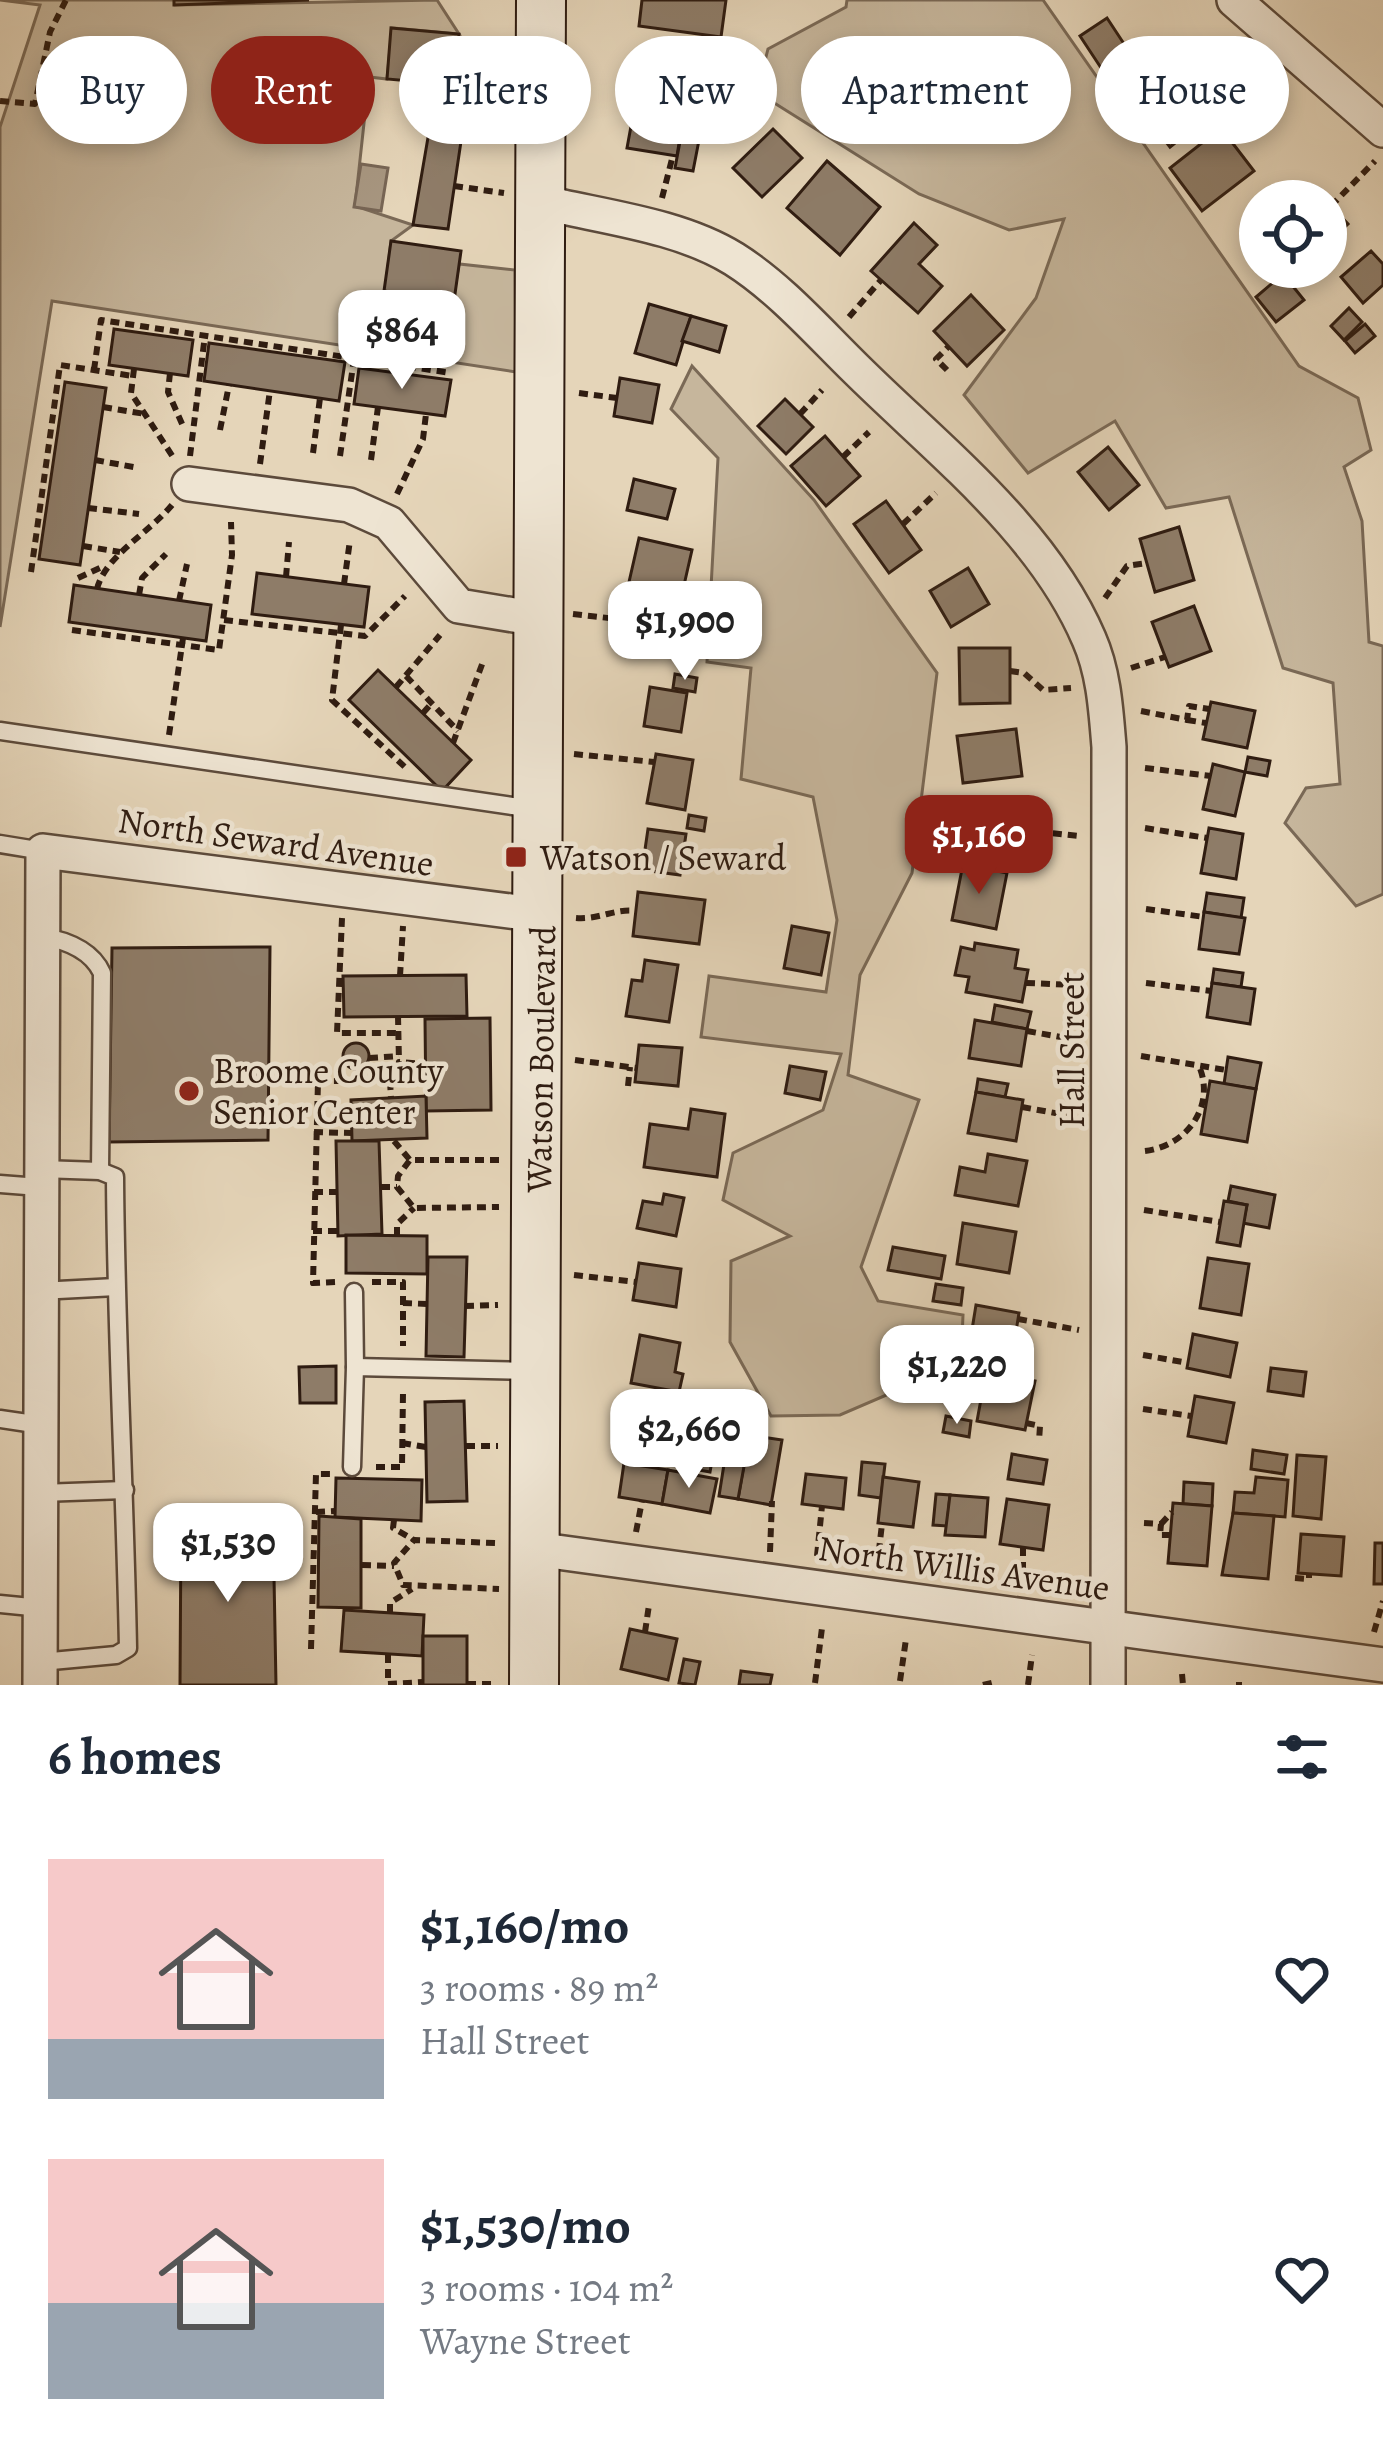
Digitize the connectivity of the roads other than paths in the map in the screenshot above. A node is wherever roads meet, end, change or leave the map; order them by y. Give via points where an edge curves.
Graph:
1 (541, 0) edge
2 (1234, 0) edge
3 (1378, 130) edge
4 (528, 198) junction
5 (189, 484) dead end
6 (556, 617) junction
7 (0, 731) edge
8 (540, 809) junction
9 (0, 844) edge
10 (43, 850) junction
11 (557, 916) junction
12 (40, 936) junction
13 (100, 1171) junction
14 (39, 1178) junction
15 (0, 1184) edge
16 (116, 1287) junction
17 (40, 1291) junction
18 (354, 1292) dead end
19 (355, 1367) junction
20 (537, 1371) junction
21 (0, 1418) edge
22 (41, 1425) junction
23 (352, 1467) road end
24 (125, 1490) junction
25 (41, 1493) junction
26 (522, 1546) junction
27 (0, 1604) edge
28 (40, 1608) junction
29 (1108, 1625) junction
30 (1378, 1652) edge
31 (40, 1674) edge
32 (534, 1685) edge
33 (1108, 1685) edge

1 - 4 street, Watson Boulevard
2 - 3 street
4 - 6 street, Watson Boulevard
4 - 29 street, Hall Street via 676,235 734,259 985,495 1058,579 1091,642 1105,701 1098,1046
5 - 6 street via 349,505 389,524 460,606
6 - 8 street, Watson Boulevard
7 - 8 lane
8 - 11 street, Watson Boulevard
9 - 10 lane, North Seward Avenue
10 - 11 street, North Seward Avenue
10 - 12 street
11 - 20 street, Watson Boulevard
12 - 13 lane via 65,940 102,973
12 - 14 street
13 - 14 lane
13 - 16 lane via 115,1177
14 - 15 lane
14 - 17 street
16 - 17 lane
16 - 24 lane
17 - 22 street
18 - 19 lane
19 - 20 lane
19 - 23 lane
20 - 26 street, Watson Boulevard
21 - 22 lane
22 - 25 street
24 - 25 lane
24 - 31 lane via 128,1648
25 - 28 street
26 - 29 street, North Willis Avenue
26 - 32 street, Watson Boulevard
27 - 28 lane
28 - 31 street
29 - 30 street, North Willis Avenue
29 - 33 street, Hall Street

